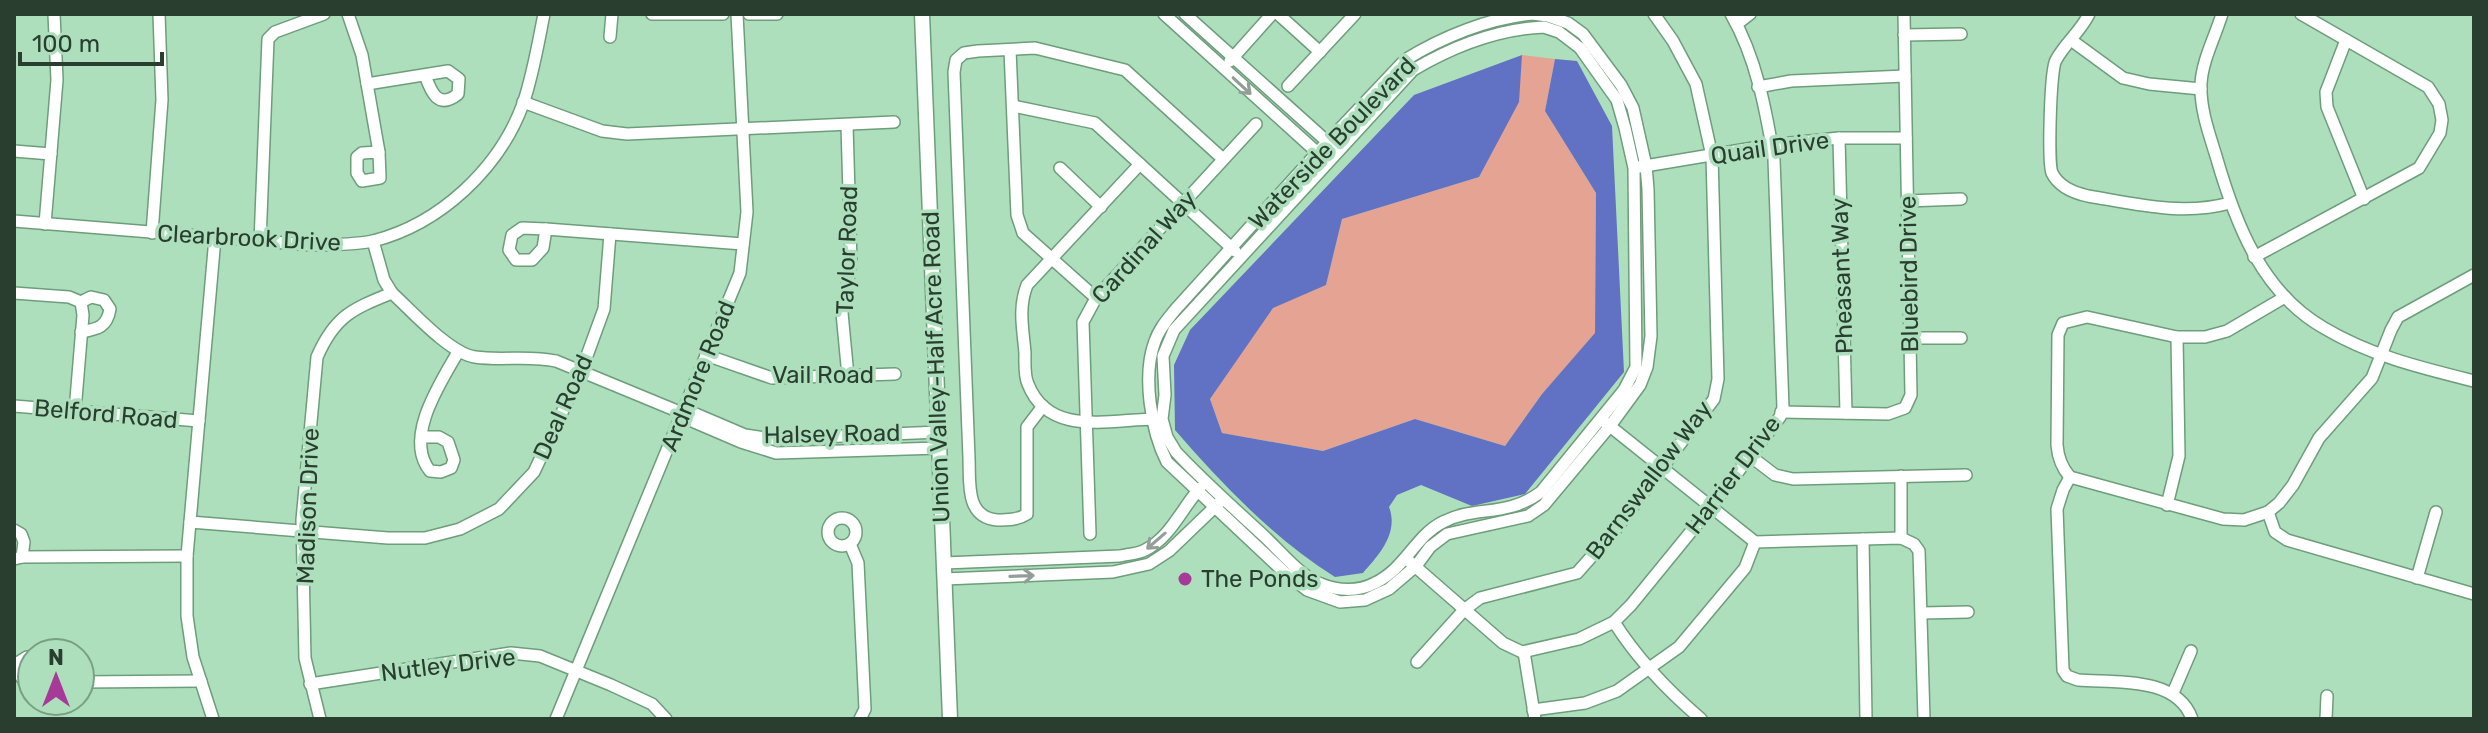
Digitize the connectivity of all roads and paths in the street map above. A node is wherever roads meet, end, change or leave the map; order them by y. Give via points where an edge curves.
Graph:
1 (54, 14) edge
2 (159, 14) edge
3 (324, 14) edge
4 (348, 14) edge
5 (544, 14) edge
6 (612, 14) edge
7 (652, 14) edge
8 (723, 14) edge
9 (737, 14) edge
10 (749, 14) edge
11 (777, 14) edge
12 (922, 14) edge
13 (1164, 14) edge
14 (1185, 14) edge
15 (1272, 14) edge
16 (1278, 14) edge
17 (1355, 14) edge
18 (1654, 14) edge
19 (1750, 14) edge
20 (1904, 14) edge
21 (2089, 14) edge
22 (2222, 14) edge
23 (2301, 14) edge
24 (667, 15) edge
25 (1734, 19) edge
26 (1480, 26) edge
27 (1961, 34) dead end
28 (1904, 35) junction
29 (610, 37) dead end
30 (2071, 40) junction
31 (2346, 40) junction
32 (1010, 50) junction
33 (1320, 52) junction
34 (1232, 58) junction
35 (1223, 68) junction
36 (425, 75) dead end
37 (1905, 76) junction
38 (367, 84) junction
39 (1288, 86) dead end
40 (1758, 87) junction
41 (2201, 89) junction
42 (523, 102) junction
43 (1013, 106) junction
44 (894, 122) dead end
45 (1256, 124) dead end
46 (847, 125) junction
47 (743, 130) junction
48 (1839, 138) junction
49 (1906, 138) junction
50 (1771, 145) junction
51 (1333, 146) junction
52 (14, 151) edge
53 (379, 152) dead end
54 (1317, 153) junction
55 (51, 154) junction
56 (1712, 156) junction
57 (1223, 159) junction
58 (1328, 162) junction
59 (1140, 164) junction
60 (1640, 167) junction
61 (1060, 168) dead end
62 (1961, 199) dead end
63 (2364, 199) junction
64 (1907, 201) junction
65 (1183, 203) junction
66 (2230, 203) junction
67 (1101, 207) junction
68 (14, 221) edge
69 (45, 224) junction
70 (546, 229) dead end
71 (152, 233) junction
72 (610, 234) junction
73 (215, 238) junction
74 (373, 241) junction
75 (260, 242) junction
76 (743, 244) junction
77 (1232, 248) junction
78 (1242, 257) junction
79 (2254, 257) junction
80 (1051, 259) junction
81 (2474, 275) edge
82 (14, 293) edge
83 (392, 293) junction
84 (2285, 297) junction
85 (1096, 298) junction
86 (81, 302) junction
87 (81, 332) junction
88 (2177, 337) junction
89 (1910, 338) junction
90 (1961, 338) dead end
91 (458, 352) junction
92 (706, 355) junction
93 (2380, 355) junction
94 (581, 372) junction
95 (895, 374) dead end
96 (848, 376) junction
97 (2474, 381) edge
98 (14, 406) edge
99 (1043, 406) junction
100 (75, 411) junction
101 (1781, 412) junction
102 (682, 413) junction
103 (1846, 413) junction
104 (1600, 417) junction
105 (1157, 419) junction
106 (199, 421) junction
107 (1086, 422) junction
108 (1610, 426) junction
109 (939, 432) junction
110 (864, 435) junction
111 (422, 437) dead end
112 (939, 448) junction
113 (866, 451) junction
114 (1750, 456) junction
115 (1662, 470) junction
116 (1966, 475) dead end
117 (1901, 476) junction
118 (2070, 477) junction
119 (1206, 482) junction
120 (1196, 491) junction
121 (1223, 498) junction
122 (2167, 505) junction
123 (1711, 507) junction
124 (1215, 508) junction
125 (2268, 512) junction
126 (2436, 512) dead end
127 (190, 522) junction
128 (14, 530) edge
129 (302, 531) junction
130 (1090, 534) dead end
131 (1901, 538) junction
132 (1863, 539) junction
133 (1755, 542) junction
134 (850, 544) dead end
135 (187, 556) junction
136 (18, 558) edge
137 (944, 563) junction
138 (1411, 563) junction
139 (2417, 578) junction
140 (944, 579) junction
141 (2474, 594) edge
142 (1464, 610) junction
143 (1968, 612) dead end
144 (1922, 613) junction
145 (1614, 622) junction
146 (2191, 651) dead end
147 (1524, 652) junction
148 (1417, 662) dead end
149 (1648, 669) junction
150 (576, 671) junction
151 (201, 681) junction
152 (96, 682) edge
153 (310, 684) junction
154 (2173, 693) junction
155 (2327, 696) dead end
156 (1534, 715) edge
157 (213, 719) edge
158 (320, 719) edge
159 (556, 719) edge
160 (666, 719) edge
161 (860, 719) edge
162 (950, 719) edge
163 (1701, 719) edge
164 (1866, 719) edge
165 (1924, 719) edge
166 (2192, 719) edge
167 (2326, 719) edge

1 - 55 street via 57,80
2 - 71 street via 162,100
3 - 75 street via 268,39
4 - 38 street
5 - 42 street, Clearbrook Drive
6 - 29 street
7 - 24 street
8 - 24 street
9 - 47 street, Ardmore Road
10 - 11 street
12 - 109 street, Union Valley-Half Acre Road
13 - 35 street
14 - 34 street
15 - 34 street
16 - 33 street
17 - 33 street
18 - 56 street, Barnswallow Way via 1696,84
19 - 25 street
20 - 28 street, Bluebird Drive
21 - 30 street
22 - 41 street
23 - 31 street
25 - 40 street, Harrier Drive
26 - 51 street, Waterside Boulevard via 1413,70
26 - 60 street, Waterside Boulevard via 1544,27 1580,48 1617,100
27 - 28 street
28 - 37 street, Bluebird Drive
30 - 41 street via 2123,78
30 - 66 street via 2054,61 2051,78 2051,171 2062,185 2074,193 2178,211
31 - 63 street via 2326,92 2327,107
31 - 63 street via 2428,87 2442,120 2419,168
32 - 43 street
32 - 57 street via 1035,48 1125,70
32 - 99 street via 964,53 954,72 972,505 990,519 1027,514 1027,427
33 - 39 street
34 - 35 street
34 - 51 street
35 -> 54 street
36 - 38 street
37 - 40 street
37 - 49 street, Bluebird Drive
38 - 53 street
40 - 50 street, Harrier Drive
41 - 66 street
42 - 47 street via 602,131
42 - 74 street, Clearbrook Drive via 507,139 459,196 413,225
43 - 59 street via 1095,123
43 - 80 street via 1017,215 1023,233
44 - 46 street
45 - 57 street, Cardinal Way
46 - 47 street
46 - 96 street, Taylor Road via 851,263 842,313
47 - 76 street, Ardmore Road
48 - 49 street, Quail Drive
48 - 50 street, Quail Drive
48 - 103 street, Pheasant Way
49 - 64 street, Bluebird Drive
50 - 56 street, Quail Drive
50 - 101 street, Harrier Drive
51 - 54 street, Waterside Boulevard
51 - 58 street, Waterside Boulevard
52 - 55 street
54 - 58 street
54 - 77 street, Waterside Boulevard
55 - 69 street
56 - 60 street, Quail Drive
56 - 115 street, Barnswallow Way via 1718,379 1714,399
57 - 65 street, Cardinal Way
58 - 78 street, Waterside Boulevard
59 - 65 street
59 - 67 street
60 - 104 street, Waterside Boulevard via 1636,367
60 - 108 street, Waterside Boulevard via 1651,336 1640,385
61 - 67 street
62 - 64 street
63 - 79 street
64 - 89 street, Bluebird Drive
65 - 77 street
65 - 85 street, Cardinal Way
66 - 79 street
67 - 80 street
68 - 69 street, Clearbrook Drive
69 - 71 street, Clearbrook Drive
70 - 72 street
71 - 73 street, Clearbrook Drive
72 - 76 street
72 - 94 street, Deal Road via 604,309
73 - 75 street, Clearbrook Drive
73 - 106 street
74 - 75 street, Clearbrook Drive
74 - 83 street
76 - 92 street, Ardmore Road via 740,273
77 - 78 street
77 - 105 street, Waterside Boulevard via 1168,318 1154,342 1150,360
78 - 105 street, Waterside Boulevard via 1174,330 1163,356 1165,395
79 - 84 street
80 - 85 street
80 - 99 street via 1027,285 1021,302 1027,384
81 - 93 street via 2398,317
82 - 86 street
83 - 91 street
83 - 129 street, Madison Drive via 356,307 327,333 317,357
84 - 88 street via 2227,331
84 - 93 street via 2321,327
85 - 107 street, Cardinal Way via 1083,322
86 - 87 street
86 - 87 street via 91,297 104,300 110,309 101,328
87 - 100 street
88 - 118 street via 2087,317 2063,323 2058,335 2057,445
88 - 122 street via 2179,456
89 - 90 street
89 - 103 street, Bluebird Drive via 1911,395 1905,408 1888,414
91 - 94 street, Halsey Road via 476,358 534,356
91 - 111 street via 428,406
92 - 96 street, Vail Road via 772,378
92 - 102 street, Ardmore Road
93 - 97 street
93 - 125 street via 2365,389 2319,438 2293,485
94 - 102 street, Halsey Road
94 - 129 street, Deal Road via 534,472 499,509 460,529 425,538
95 - 96 street, Vail Road
98 - 100 street, Belford Road
99 - 107 street via 1062,420
100 - 106 street, Belford Road
101 - 103 street, Bluebird Drive
101 - 114 street, Harrier Drive
102 - 110 street, Halsey Road via 772,439
102 - 113 street, Halsey Road via 776,453
102 - 150 street, Ardmore Road
104 - 108 street
104 - 138 street, Waterside Boulevard via 1541,492 1509,509 1443,522 1425,535
105 - 107 street
105 - 119 street, Waterside Boulevard via 1176,452
105 - 120 street, Waterside Boulevard via 1157,443 1167,462
106 - 127 street
107 - 130 street, Cardinal Way
108 - 115 street
108 - 138 street, Waterside Boulevard via 1544,505 1528,516 1447,534
109 - 110 street, Halsey Road
109 - 112 street, Union Valley-Half Acre Road
110 - 113 street via 861,444
112 - 113 street, Halsey Road
112 - 137 street, Union Valley-Half Acre Road
114 - 117 street via 1775,475 1793,479
114 - 123 street, Harrier Drive
115 - 123 street
115 - 142 street, Barnswallow Way via 1577,573 1480,598
116 - 117 street
117 - 131 street
118 - 122 street
118 - 154 street via 2057,509 2063,670 2078,680
119 - 120 street
119 - 121 street, Waterside Boulevard
120 - 124 street, Waterside Boulevard
120 -> 137 street via 1177,520 1144,551
121 - 124 street
121 - 138 street, Waterside Boulevard via 1319,583 1357,589
122 - 125 street via 2244,520
123 - 133 street
123 - 145 street, Harrier Drive
124 - 138 street, Waterside Boulevard via 1307,590 1340,602 1365,600 1389,589
140 -> 124 street via 1113,572 1149,564
125 - 139 street via 2275,532 2287,540
126 - 139 street
127 - 129 street, Deal Road
127 - 135 street
128 - 136 street via 24,542
129 - 153 street, Madison Drive
131 - 132 street
131 - 144 street via 1919,551
132 - 133 street
132 - 164 street
133 - 149 street via 1745,568 1679,647
134 - 161 street via 858,563 865,709
135 - 136 street
135 - 151 street via 187,616
137 - 140 street, Union Valley-Half Acre Road
138 - 142 street
139 - 141 street
140 - 162 street, Union Valley-Half Acre Road
142 - 147 street via 1503,643
142 - 148 street, Barnswallow Way
143 - 144 street
144 - 165 street
145 - 147 street, Harrier Drive via 1579,639
145 - 149 street
146 - 154 street
147 - 156 street
149 - 156 street via 1617,691
149 - 163 street
150 - 153 street, Nutley Drive via 540,656 511,653
150 - 159 street, Ardmore Road
150 - 160 street, Nutley Drive via 652,704
151 - 152 street
151 - 157 street
153 - 158 street, Madison Drive
154 - 166 street via 2188,706
155 - 167 street

